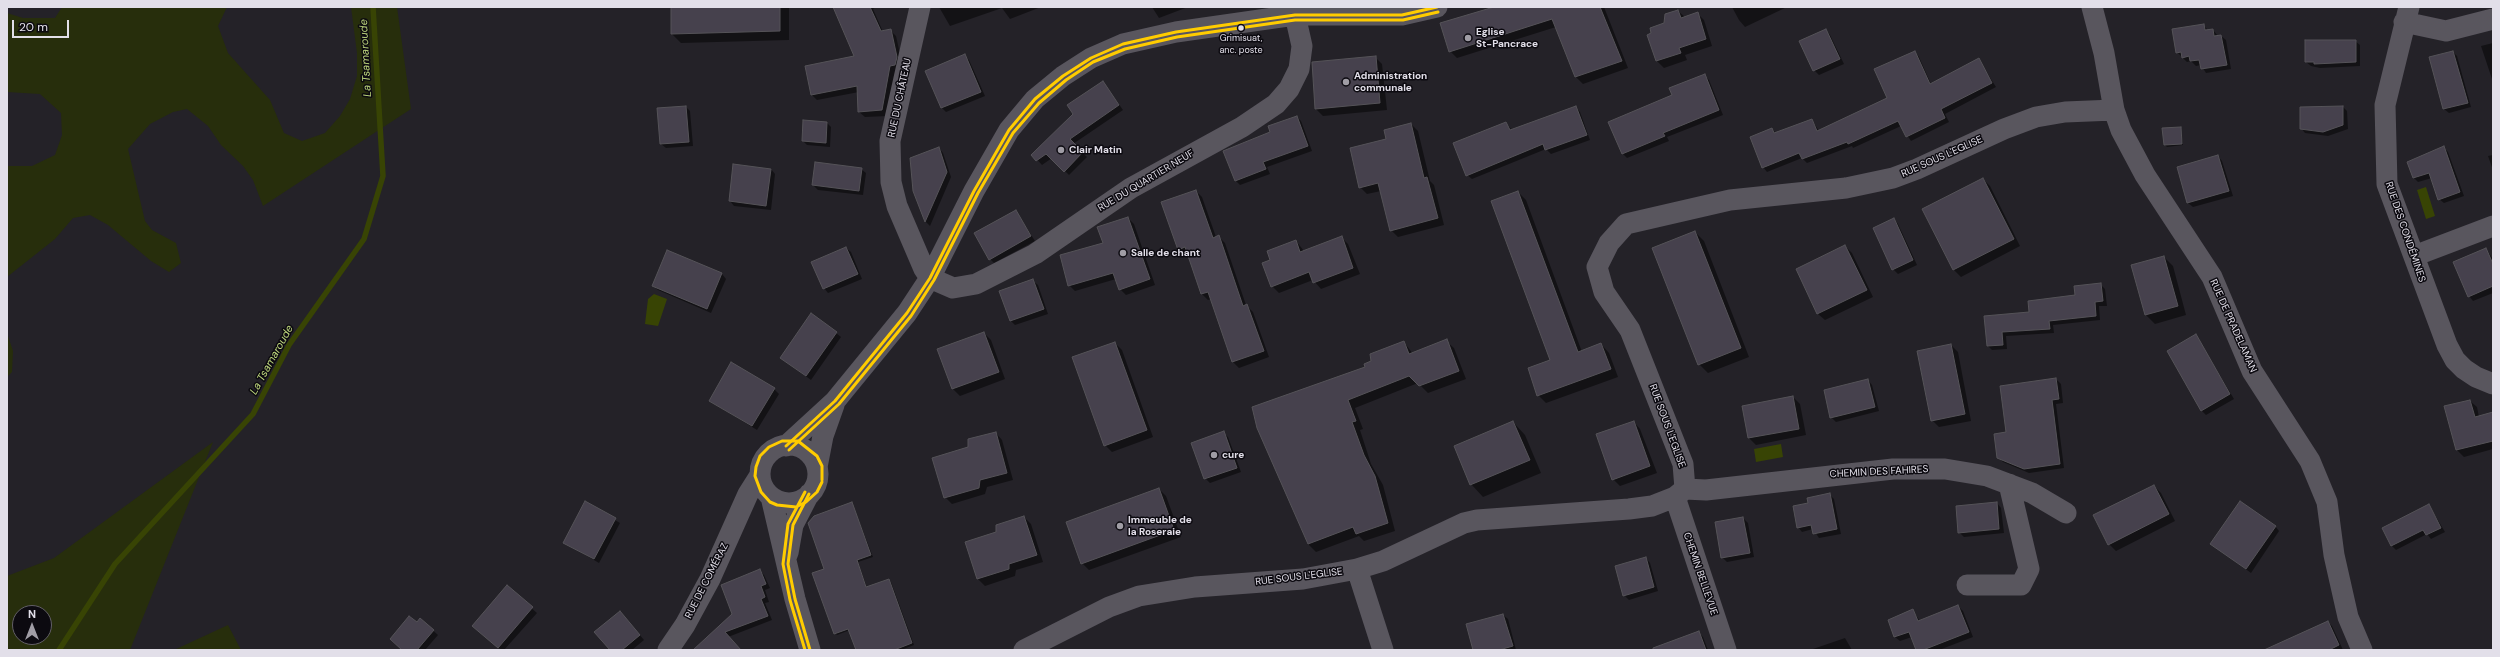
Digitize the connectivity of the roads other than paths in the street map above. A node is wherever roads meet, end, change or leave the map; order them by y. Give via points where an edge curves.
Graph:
1 (920, 7) edge
2 (1437, 7) edge
3 (2092, 7) edge
4 (1295, 14) junction
5 (2406, 15) edge
6 (2493, 19) edge
7 (2114, 110) junction
8 (2493, 226) edge
9 (2414, 256) junction
10 (930, 278) junction
11 (2493, 384) edge
12 (835, 401) junction
13 (786, 446) junction
14 (817, 467) junction
15 (760, 475) junction
16 (2009, 484) junction
17 (1680, 493) junction
18 (809, 494) junction
19 (772, 500) junction
20 (742, 509) junction
21 (2066, 513) dead end
22 (788, 564) junction
23 (1357, 569) junction
24 (1967, 585) dead end
25 (668, 650) edge
26 (810, 650) edge
27 (1024, 650) edge
28 (1383, 650) edge
29 (1726, 650) edge
30 (2362, 650) edge

1 - 10 street, RUE DU CHÂTEAU via 890,141 891,182 901,217
2 - 4 street via 1402,15
3 - 7 street, RUE DE PRADELAMAN via 2104,52
4 - 10 street via 1176,32 1131,42 1091,58 1062,76 1035,99 1009,130 981,177
4 - 10 street, RUE DU QUARTIER NEUF via 1302,46 1298,74 1285,94 1268,110 1131,188 1035,254 1003,271 964,288 946,286
5 - 6 street via 2446,31
5 - 9 street, RUE DES CONDÉMINES via 2385,105 2387,184
7 - 17 street, RUE SOUS L'EGLISE via 2065,112 2036,117 2004,129 1917,170 1893,178 1846,188 1730,200 1626,224 1609,243 1597,267 1604,292 1630,330 1683,464
7 - 30 street, RUE DE PRADELAMAN via 2121,130 2145,175 2212,278 2252,371 2310,461 2327,502 2334,555 2348,617
8 - 9 street
9 - 11 street, RUE DES CONDÉMINES via 2433,311 2455,360 2476,378
10 - 12 street via 907,313
12 - 13 street
12 - 14 street via 823,436
13 - 14 street via 798,446 806,451
13 - 15 street via 768,454
14 - 18 street via 816,483
15 - 19 street
15 - 20 street, RUE DE COMÉRAZ
16 - 17 street, CHEMIN DES FAHIRES via 1964,471 1921,468 1820,476
16 - 21 street, CHEMIN DES FAHIRES
16 - 24 street via 2029,569 2021,585
17 - 23 street, RUE SOUS L'EGLISE via 1652,506 1464,523 1383,560
17 - 29 street, CHEMIN BELLEVUE
18 - 19 street via 791,502
18 - 22 street via 793,525
19 - 20 street
19 - 22 street
20 - 25 street, RUE DE COMÉRAZ via 711,577
22 - 26 street
23 - 27 street, RUE SOUS L'EGLISE via 1303,579 1195,587 1139,596 1109,607
23 - 28 street

